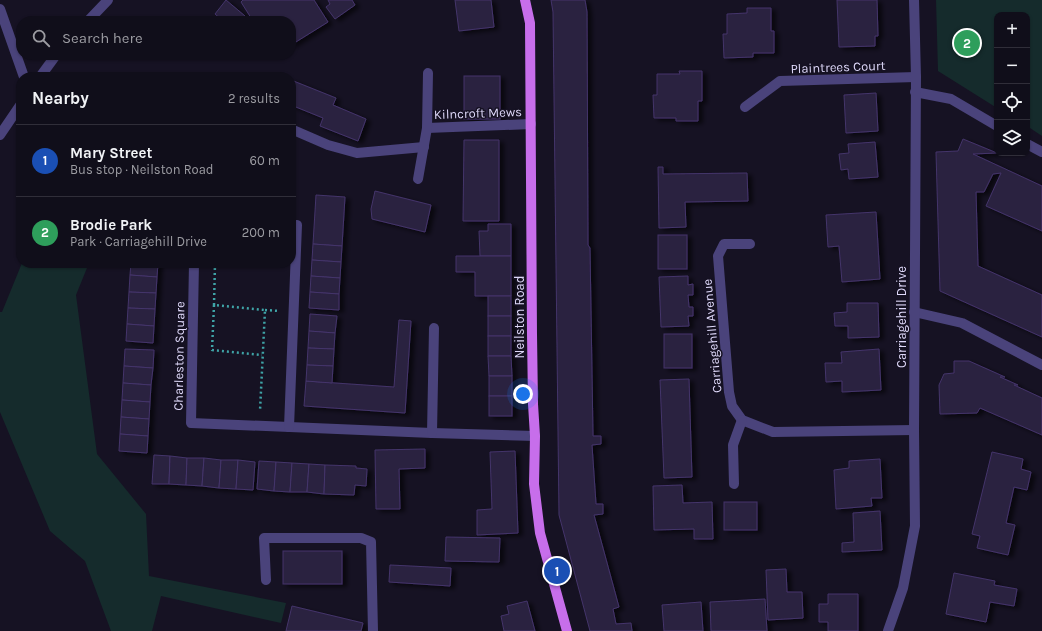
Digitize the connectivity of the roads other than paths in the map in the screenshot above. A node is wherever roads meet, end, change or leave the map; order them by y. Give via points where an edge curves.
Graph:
1 (108, 0) edge
2 (525, 0) edge
3 (914, 0) edge
4 (0, 9) edge
5 (93, 16) edge
6 (16, 54) edge
7 (18, 60) edge
8 (52, 60) edge
9 (22, 72) edge
10 (44, 72) edge
11 (428, 73) dead end
12 (916, 77) junction
13 (915, 92) junction
14 (745, 107) dead end
15 (16, 111) edge
16 (531, 124) junction
17 (994, 124) edge
18 (427, 128) junction
19 (296, 130) edge
20 (0, 135) edge
21 (1030, 146) edge
22 (424, 147) junction
23 (1042, 152) edge
24 (418, 179) dead end
25 (296, 225) edge
26 (750, 244) dead end
27 (296, 250) edge
28 (194, 268) edge
29 (295, 268) edge
30 (914, 312) junction
31 (434, 328) dead end
32 (1042, 365) edge
33 (742, 420) junction
34 (289, 427) junction
35 (914, 430) junction
36 (432, 433) junction
37 (535, 436) junction
38 (734, 484) dead end
39 (266, 580) dead end
40 (373, 631) edge
41 (567, 631) edge
42 (888, 631) edge

1 - 5 street
2 - 16 main road, Neilston Road via 530,23
3 - 12 street, Carriagehill Drive
4 - 6 street
7 - 9 street
8 - 10 street
11 - 18 street, Kilncroft Mews
12 - 13 street, Carriagehill Drive
12 - 14 street, Plaintrees Court via 780,81
13 - 17 street via 951,99
13 - 30 street, Carriagehill Drive
15 - 20 street
16 - 18 street, Kilncroft Mews
16 - 37 main road, Neilston Road via 532,404
18 - 22 street, Kilncroft Mews
19 - 22 street via 328,145 357,153
21 - 23 street
22 - 24 street, Kilncroft Mews
25 - 27 street
26 - 33 street, Carriagehill Avenue via 724,244 718,256 729,392 732,406
28 - 34 street, Charleston Square via 191,423
29 - 34 street
30 - 32 street via 962,323
30 - 35 street, Carriagehill Drive
31 - 36 street
33 - 35 street via 773,432
33 - 38 street via 733,445
34 - 36 street, Charleston Square
35 - 42 street, Carriagehill Drive via 915,526 904,588
36 - 37 street, Charleston Square
37 - 41 main road, Neilston Road via 534,484 540,533
39 - 40 street via 264,538 361,538 371,542

